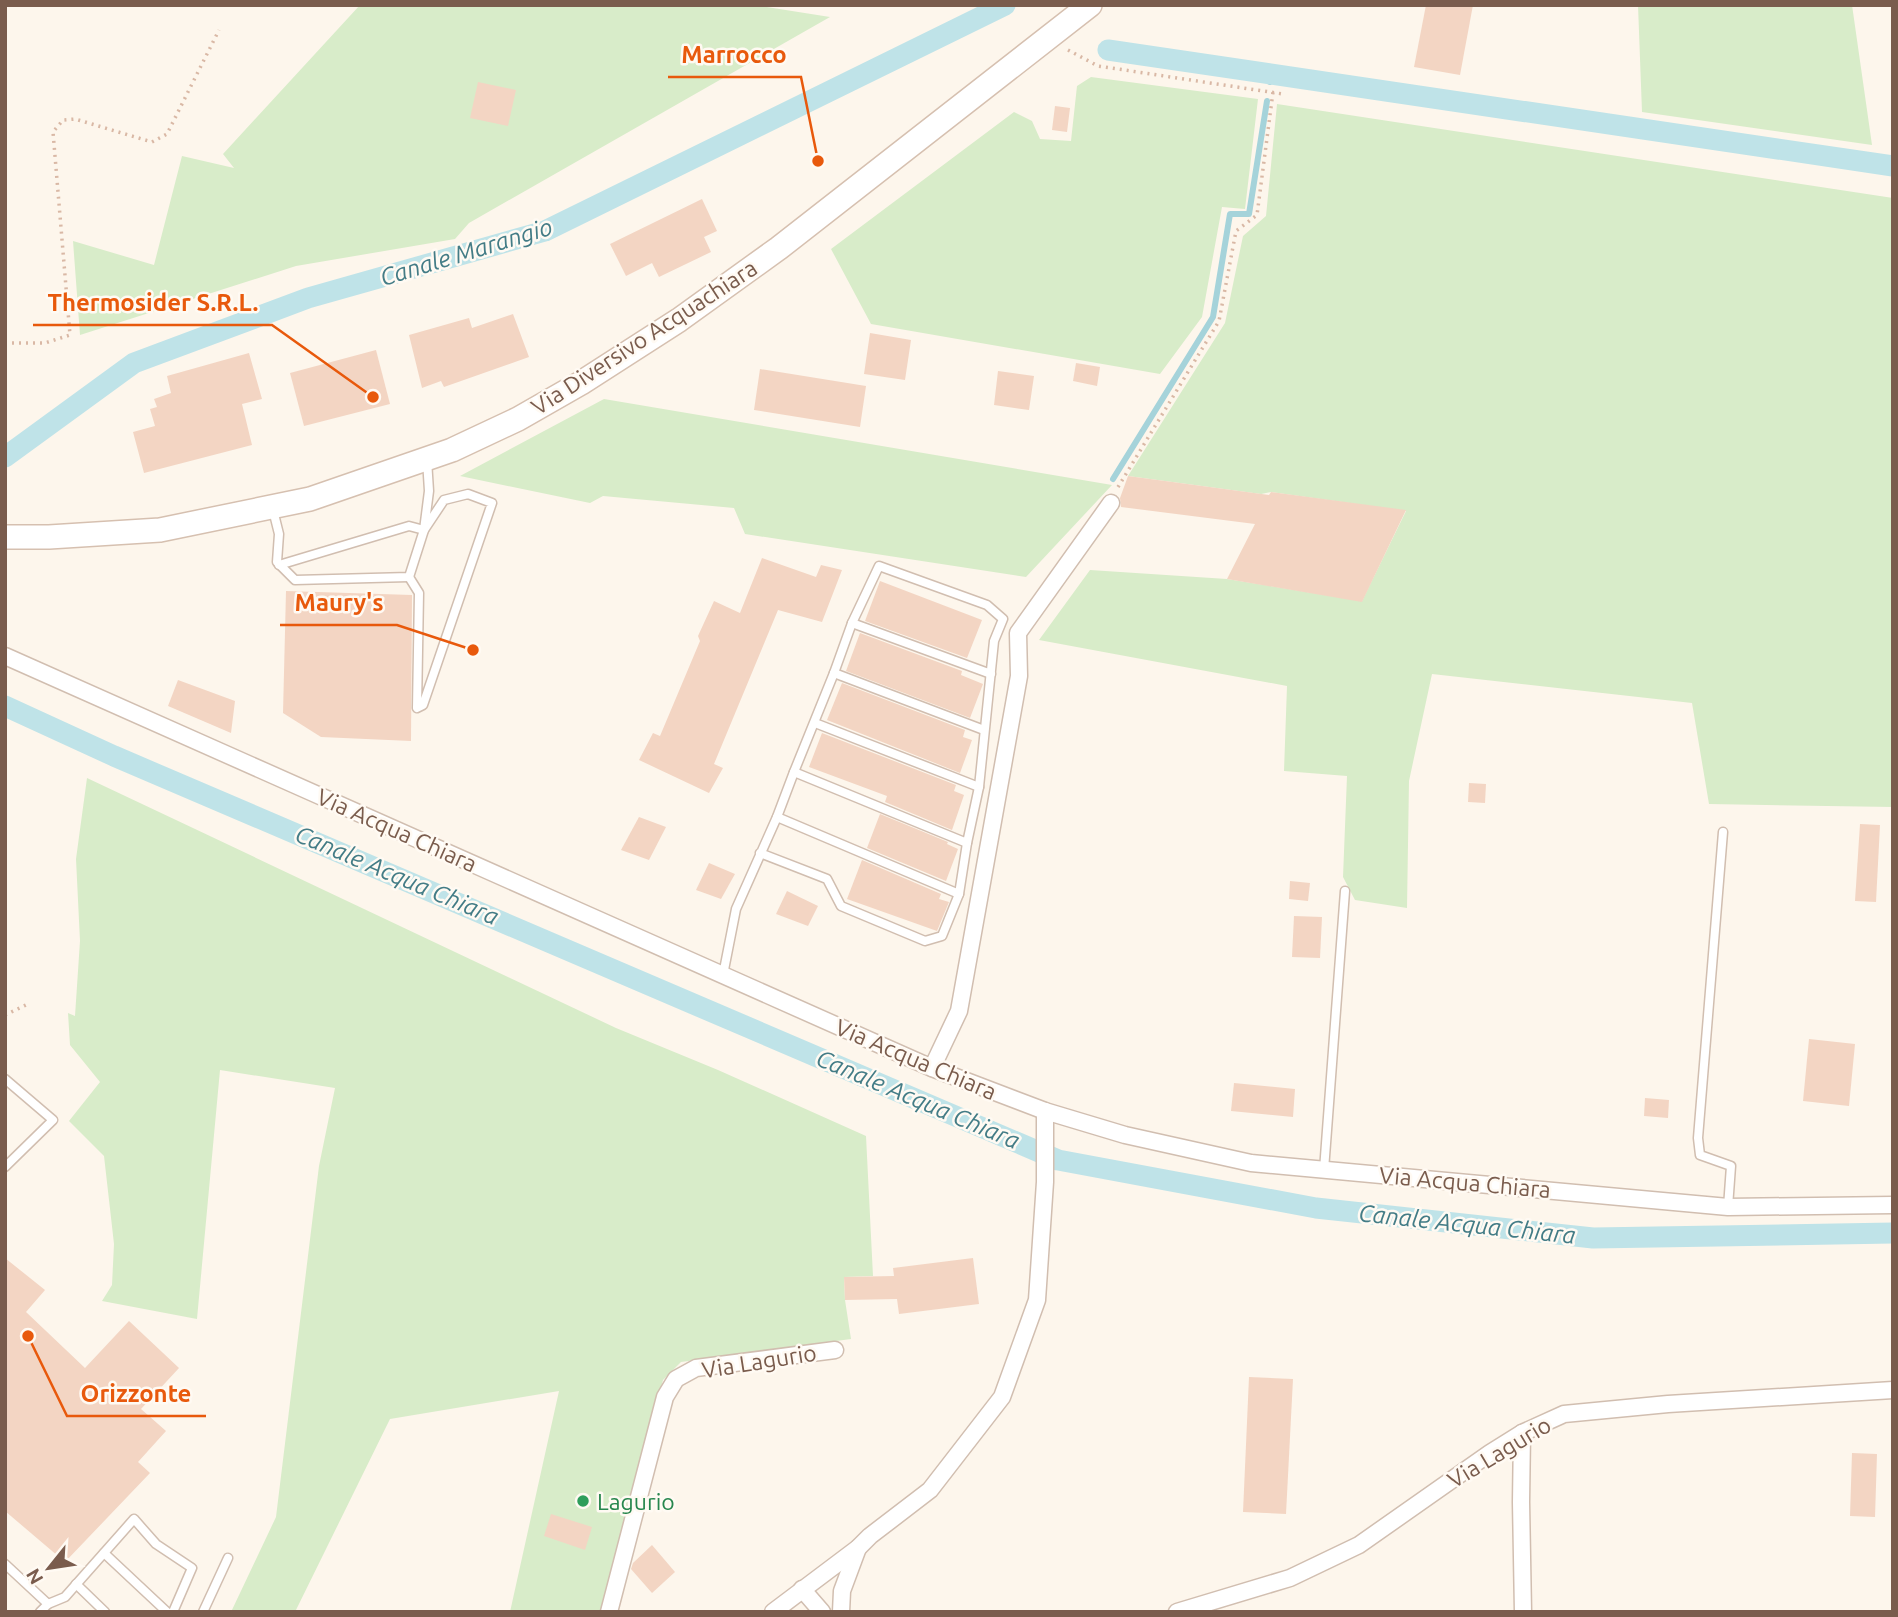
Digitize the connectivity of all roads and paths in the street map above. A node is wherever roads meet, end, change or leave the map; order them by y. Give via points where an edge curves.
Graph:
1 (1090, 5) edge
2 (219, 30) dead end
3 (1047, 39) junction
4 (1273, 92) junction
5 (1283, 94) dead end
6 (5, 343) edge
7 (427, 459) junction
8 (1111, 503) joint
9 (272, 507) junction
10 (424, 530) junction
11 (5, 537) edge
12 (279, 565) junction
13 (409, 578) junction
14 (852, 623) junction
15 (5, 656) edge
16 (834, 673) junction
17 (991, 674) junction
18 (814, 723) junction
19 (984, 730) junction
20 (794, 772) junction
21 (979, 787) junction
22 (777, 817) junction
23 (1723, 832) dead end
24 (967, 843) junction
25 (760, 853) junction
26 (1345, 891) dead end
27 (959, 894) junction
28 (723, 975) junction
29 (28, 1004) dead end
30 (5, 1015) edge
31 (932, 1068) junction
32 (5, 1079) edge
33 (1045, 1111) junction
34 (5, 1167) edge
35 (1324, 1170) junction
36 (1893, 1205) edge
37 (1728, 1207) junction
38 (835, 1350) dead end
39 (1893, 1391) edge
40 (1522, 1433) junction
41 (858, 1548) junction
42 (104, 1553) junction
43 (228, 1558) dead end
44 (5, 1564) edge
45 (76, 1584) junction
46 (802, 1589) junction
47 (48, 1604) junction
48 (791, 1606) edge
49 (40, 1612) edge
50 (105, 1612) edge
51 (167, 1612) edge
52 (173, 1612) edge
53 (203, 1612) edge
54 (609, 1612) edge
55 (773, 1612) edge
56 (822, 1612) edge
57 (841, 1612) edge
58 (1177, 1612) edge
59 (1523, 1612) edge

1 - 3 main road, Via Diversivo Acquachiara
2 - 6 path via 167,134 152,142 75,119 63,120 53,132 70,335 46,343
3 - 4 path via 1098,66
3 - 7 main road, Via Diversivo Acquachiara via 679,320 518,419
4 - 5 path
4 - 8 path via 1257,215 1236,231 1219,321
7 - 9 main road, Via Diversivo Acquachiara via 310,499
7 - 10 lane
8 - 31 street via 1018,633 1019,677 959,1011
9 - 11 main road, Via Diversivo Acquachiara via 160,530
9 - 12 lane via 279,534
10 - 12 lane via 409,526
10 - 13 lane
10 - 13 lane via 444,500 468,494 492,503 423,705 417,708 419,593
12 - 13 lane via 295,580
14 - 16 lane
14 - 17 lane
14 - 17 lane via 879,566 987,605 1003,619 994,641
15 - 28 street, Via Acqua Chiara
16 - 18 lane
16 - 19 lane
17 - 19 lane
18 - 20 lane
18 - 21 lane
19 - 21 lane
20 - 22 lane
20 - 24 lane
21 - 24 lane
22 - 25 lane
22 - 27 lane
23 - 37 lane via 1698,1138 1700,1155 1731,1166
24 - 27 lane
25 - 27 lane via 827,879 841,906 925,941 942,936
25 - 28 lane via 736,909
26 - 35 lane
28 - 31 street, Via Acqua Chiara
29 - 30 path
31 - 33 street, Via Acqua Chiara
32 - 34 lane via 53,1120
33 - 35 street, Via Acqua Chiara via 1125,1135 1251,1163
33 - 41 street via 1037,1300 1002,1397 930,1490
35 - 37 street, Via Acqua Chiara
36 - 37 street, Via Acqua Chiara
38 - 54 street, Via Lagurio via 696,1368 676,1379 665,1397
39 - 40 street, Via Lagurio via 1564,1414
40 - 58 street, Via Lagurio via 1359,1545 1290,1578
40 - 59 street
41 - 46 street
41 - 57 street via 842,1591
42 - 45 lane
42 - 51 lane
42 - 52 lane via 134,1520 156,1544 192,1568
43 - 53 lane
44 - 47 lane
45 - 47 lane via 65,1597
45 - 50 lane
46 - 48 street
46 - 56 street
47 - 49 lane
48 - 55 street

